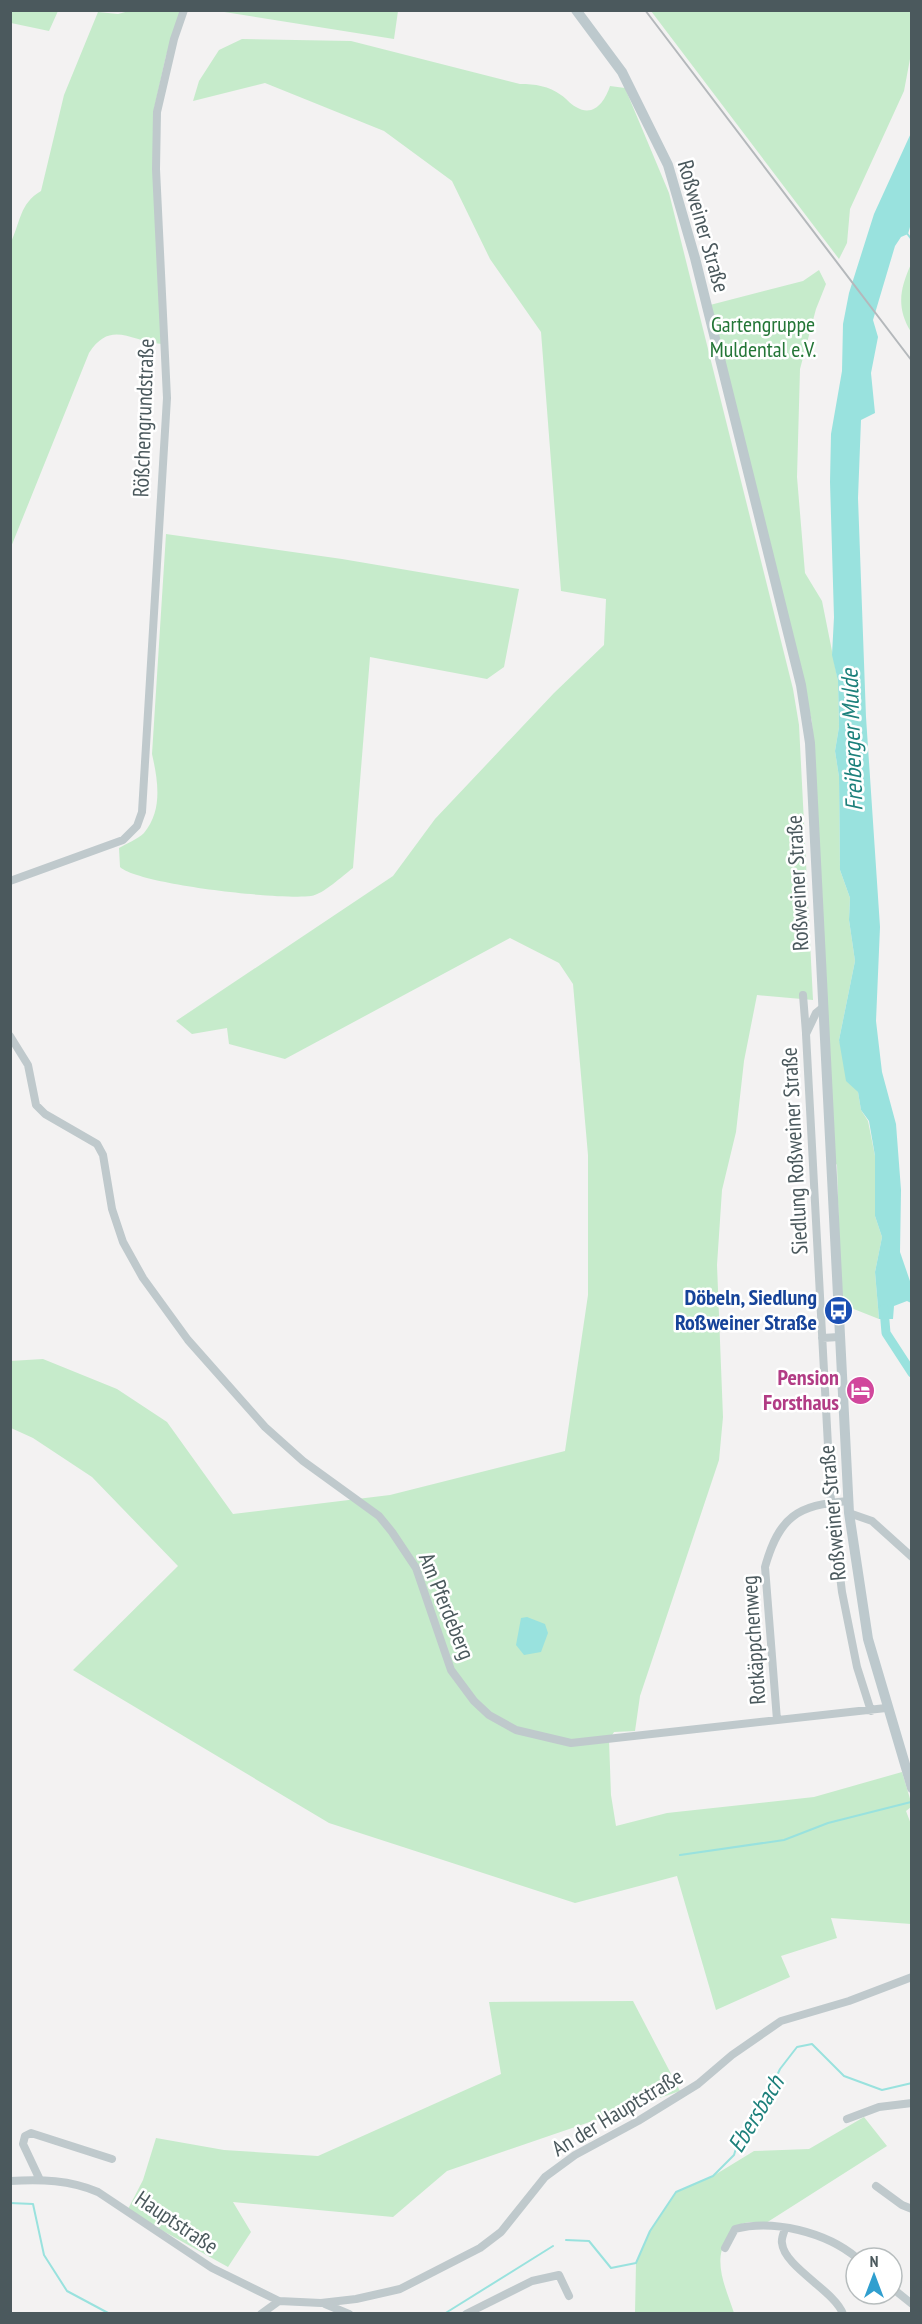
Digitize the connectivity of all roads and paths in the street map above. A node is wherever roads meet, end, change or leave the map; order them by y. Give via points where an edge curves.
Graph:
1 (184, 10) edge
2 (576, 10) edge
3 (10, 881) edge
4 (803, 995) dead end
5 (822, 1008) junction
6 (806, 1034) junction
7 (10, 1036) edge
8 (839, 1337) junction
9 (822, 1338) junction
10 (844, 1429) junction
11 (827, 1430) junction
12 (848, 1501) junction
13 (831, 1502) junction
14 (849, 1513) junction
15 (912, 1557) edge
16 (886, 1708) junction
17 (871, 1711) junction
18 (777, 1720) junction
19 (912, 1788) edge
20 (912, 1977) edge
21 (912, 2103) edge
22 (847, 2119) dead end
23 (111, 2159) dead end
24 (40, 2180) junction
25 (10, 2181) edge
26 (876, 2186) dead end
27 (912, 2209) edge
28 (785, 2229) junction
29 (725, 2248) dead end
30 (844, 2250) edge
31 (569, 2296) dead end
32 (279, 2301) junction
33 (321, 2303) junction
34 (261, 2313) edge
35 (349, 2313) edge
36 (466, 2313) edge
37 (843, 2313) edge

1 - 3 street, Rößchengrundstraße via 157,112 167,398 142,812 137,826 123,840
2 - 5 main road, Roßweiner Straße via 622,72 668,165 778,590 808,722
4 - 6 street, Siedlung Roßweiner Straße
5 - 6 street, Siedlung Roßweiner Straße
5 - 8 main road, Roßweiner Straße
6 - 9 street, Siedlung Roßweiner Straße
7 - 18 street, Am Pferdeberg via 28,1065 36,1105 97,1144 123,1242 143,1278 188,1340 265,1427 303,1461 379,1516 392,1532 416,1568 451,1670 489,1715 516,1730 571,1743
8 - 9 street
8 - 10 main road, Roßweiner Straße
9 - 11 street, Siedlung Roßweiner Straße
10 - 11 street
10 - 12 main road, Roßweiner Straße
11 - 13 street, Siedlung Roßweiner Straße
12 - 13 street, Rotkäppchenweg
12 - 14 main road, Roßweiner Straße
13 - 17 street, Siedlung Roßweiner Straße via 842,1592 857,1667
13 - 18 street, Rotkäppchenweg via 796,1512 770,1549 765,1567
14 - 15 street via 872,1521
14 - 16 main road, Roßweiner Straße via 868,1639
16 - 17 street, Am Pferdeberg
16 - 19 main road, Roßweiner Straße
17 - 18 street, Am Pferdeberg
20 - 33 street, An der Hauptstraße via 782,2021 698,2084 575,2155 545,2177 501,2232 480,2248 400,2289
21 - 22 street via 879,2107
23 - 24 street via 31,2133 25,2136 23,2144
24 - 25 street, Hauptstraße
24 - 32 street, Hauptstraße via 81,2185 98,2192 212,2268
26 - 27 street
28 - 29 street via 755,2224 735,2229
28 - 30 street via 824,2238
28 - 37 street via 782,2243 787,2255 839,2303
31 - 36 street via 559,2275 532,2281
32 - 33 street, Hauptstraße
32 - 34 street
33 - 35 street

